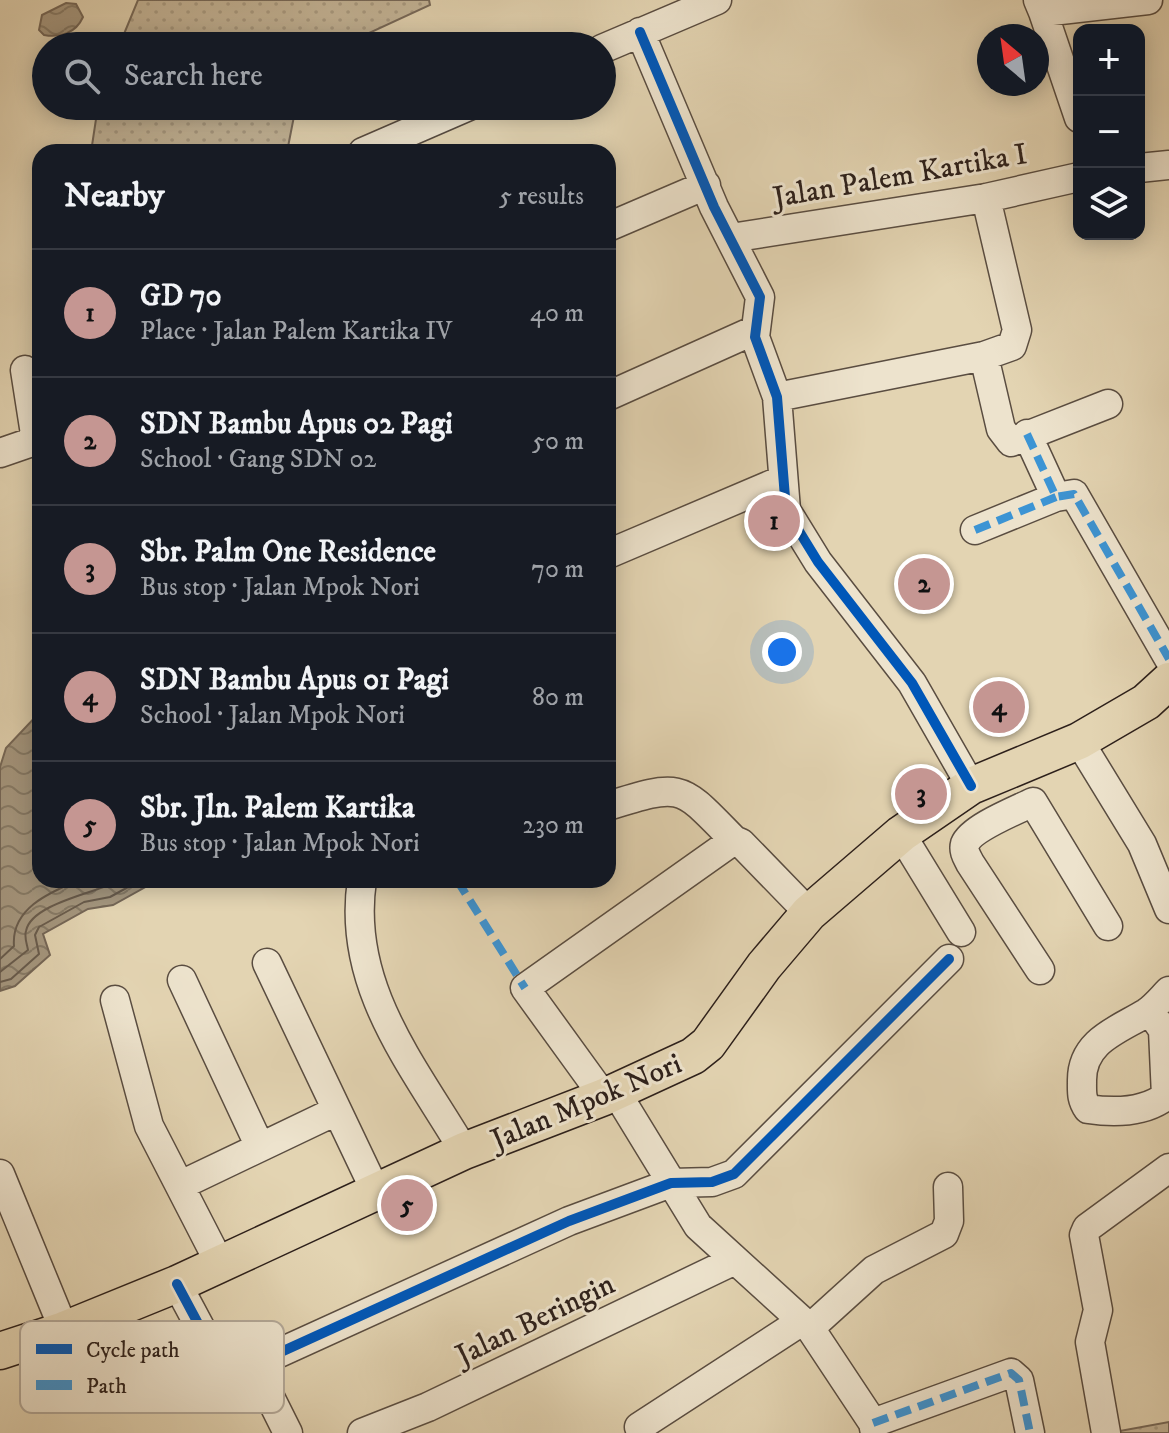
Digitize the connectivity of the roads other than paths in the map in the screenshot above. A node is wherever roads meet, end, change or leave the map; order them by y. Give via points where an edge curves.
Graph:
1 (717, 0) edge
2 (1148, 0) edge
3 (1041, 6) edge
4 (640, 32) junction
5 (616, 43) edge
6 (1073, 100) edge
7 (437, 120) edge
8 (381, 144) edge
9 (1169, 165) edge
10 (1145, 167) edge
11 (1073, 178) edge
12 (706, 185) junction
13 (986, 198) junction
14 (616, 224) edge
15 (731, 238) junction
16 (755, 330) junction
17 (984, 356) junction
18 (25, 370) dead end
19 (616, 392) edge
20 (777, 397) junction
21 (1108, 404) dead end
22 (32, 415) edge
23 (1027, 434) junction
24 (32, 438) edge
25 (0, 453) edge
26 (782, 480) junction
27 (1056, 497) junction
28 (975, 530) dead end
29 (616, 551) edge
30 (1169, 659) edge
31 (1169, 681) edge
32 (1079, 741) junction
33 (961, 792) junction
34 (616, 803) edge
35 (975, 832) junction
36 (901, 834) junction
37 (734, 840) junction
38 (362, 888) edge
39 (1169, 909) edge
40 (809, 913) junction
41 (1108, 926) dead end
42 (961, 932) dead end
43 (949, 959) dead end
44 (267, 963) dead end
45 (1040, 970) dead end
46 (182, 980) dead end
47 (115, 1000) dead end
48 (610, 1094) junction
49 (336, 1111) junction
50 (260, 1147) junction
51 (464, 1151) junction
52 (1169, 1168) edge
53 (0, 1174) edge
54 (671, 1183) junction
55 (181, 1185) junction
56 (948, 1187) dead end
57 (376, 1192) junction
58 (735, 1260) junction
59 (220, 1264) junction
60 (177, 1284) junction
61 (60, 1321) edge
62 (86, 1321) edge
63 (197, 1321) edge
64 (806, 1325) junction
65 (20, 1344) edge
66 (0, 1351) edge
67 (284, 1354) edge
68 (278, 1413) edge
69 (639, 1427) dead end
70 (874, 1428) edge
71 (288, 1433) edge
72 (362, 1433) edge
73 (1030, 1433) edge
74 (1106, 1433) edge

1 - 4 street
2 - 3 street
3 - 6 street
4 - 5 street
4 - 12 street
7 - 8 street
9 - 10 street
11 - 13 street, Jalan Palem Kartika I
12 - 14 street
12 - 15 street
13 - 15 street, Jalan Palem Kartika I
13 - 17 street via 1017,330 1012,346
15 - 16 street via 760,297
16 - 19 street
16 - 20 street
17 - 20 street
17 - 23 street via 1001,429 1011,442
18 - 22 street
20 - 26 street
21 - 23 street
23 - 27 street
24 - 25 street
26 - 29 street
26 - 33 street via 786,510 811,553 912,683
27 - 28 street
27 - 30 street via 1074,494
31 - 32 main road, Jalan Mpok Nori via 1146,702
32 - 33 main road, Jalan Mpok Nori
32 - 39 street via 1142,844
33 - 35 street
33 - 36 main road, Jalan Mpok Nori
34 - 37 street via 646,794 690,795
35 - 41 street via 1033,802
35 - 45 street via 966,842 970,863
36 - 40 main road, Jalan Mpok Nori
36 - 42 street
37 - 40 street
37 - 48 street via 525,988
38 - 51 street via 359,940 377,1003
40 - 48 main road, Jalan Mpok Nori via 708,1044
43 - 54 street via 734,1174 712,1182
44 - 49 street
46 - 50 street
47 - 55 street via 149,1126
48 - 51 main road, Jalan Mpok Nori
48 - 54 street
49 - 50 street
49 - 57 street
50 - 55 street
51 - 57 main road, Jalan Mpok Nori
52 - 74 street via 1084,1235 1098,1310 1090,1342
53 - 61 street
54 - 58 street via 698,1226
54 - 67 street via 569,1221
55 - 59 street
56 - 64 street via 944,1234 866,1276
57 - 59 main road, Jalan Mpok Nori
58 - 64 street
58 - 72 street, Jalan Beringin via 428,1407
59 - 60 main road, Jalan Mpok Nori
60 - 62 main road, Jalan Mpok Nori
60 - 63 street
64 - 69 street
64 - 70 street
65 - 66 main road, Jalan Mpok Nori
68 - 71 street
70 - 73 street via 1011,1373 1019,1380

